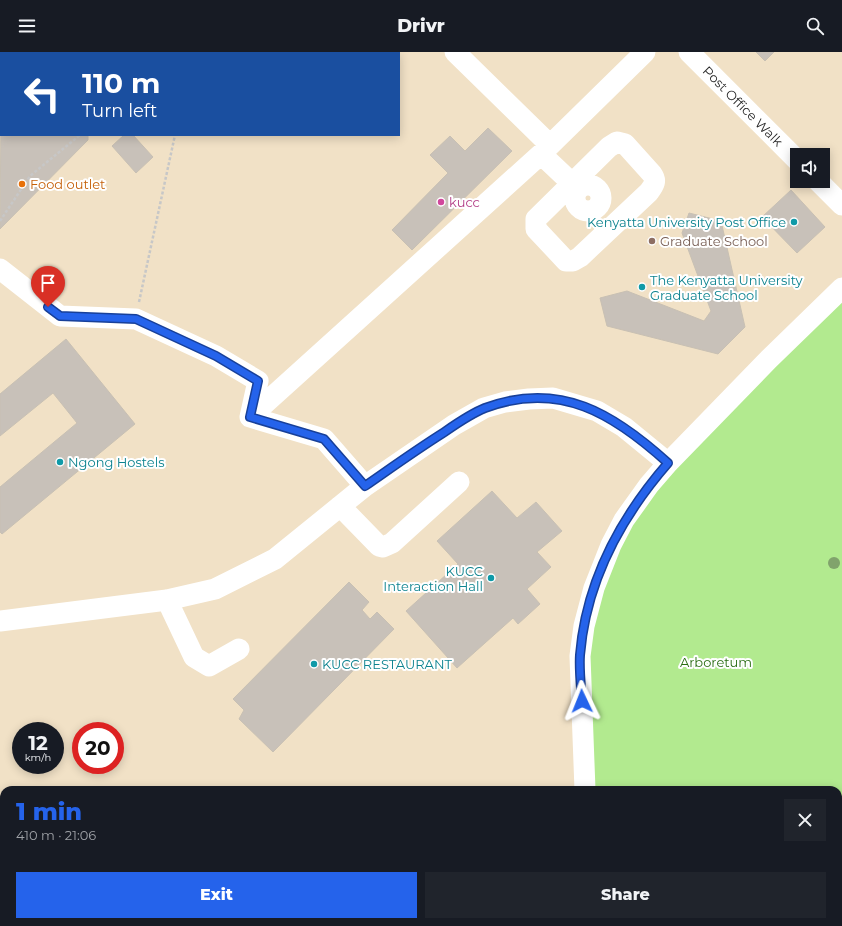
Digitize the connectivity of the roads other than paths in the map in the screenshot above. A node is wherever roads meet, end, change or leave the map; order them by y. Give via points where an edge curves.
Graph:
1 (455, 52) edge
2 (689, 52) edge
3 (635, 55) edge
4 (545, 149) junction
5 (790, 153) edge
6 (575, 186) junction
7 (825, 188) edge
8 (842, 205) edge
9 (613, 226) junction
10 (0, 269) edge
11 (842, 288) edge
12 (250, 417) junction
13 (668, 463) junction
14 (459, 482) dead end
15 (365, 486) junction
16 (340, 506) junction
17 (168, 600) junction
18 (0, 621) edge
19 (239, 649) dead end
20 (585, 786) edge

1 - 4 lane
2 - 5 lane, Post Office Walk
3 - 4 lane
4 - 6 lane
4 - 12 lane
6 - 9 lane via 576,204 581,209 589,211 596,208
6 - 9 lane via 535,222 536,229 562,258 573,261 580,257
6 - 9 lane via 613,144 624,144 652,174 655,184
7 - 8 lane
10 - 12 lane via 60,316 136,319 216,356 258,381
11 - 13 lane
12 - 15 lane via 324,439
13 - 15 lane via 640,438 597,411 553,398 530,399 484,408 434,438
13 - 20 lane via 624,520 611,545 594,588 584,626 580,656
14 - 16 lane via 392,543 383,547 379,546
15 - 16 lane
16 - 17 lane via 275,559 216,589
17 - 18 lane
17 - 19 lane via 194,657 209,666

